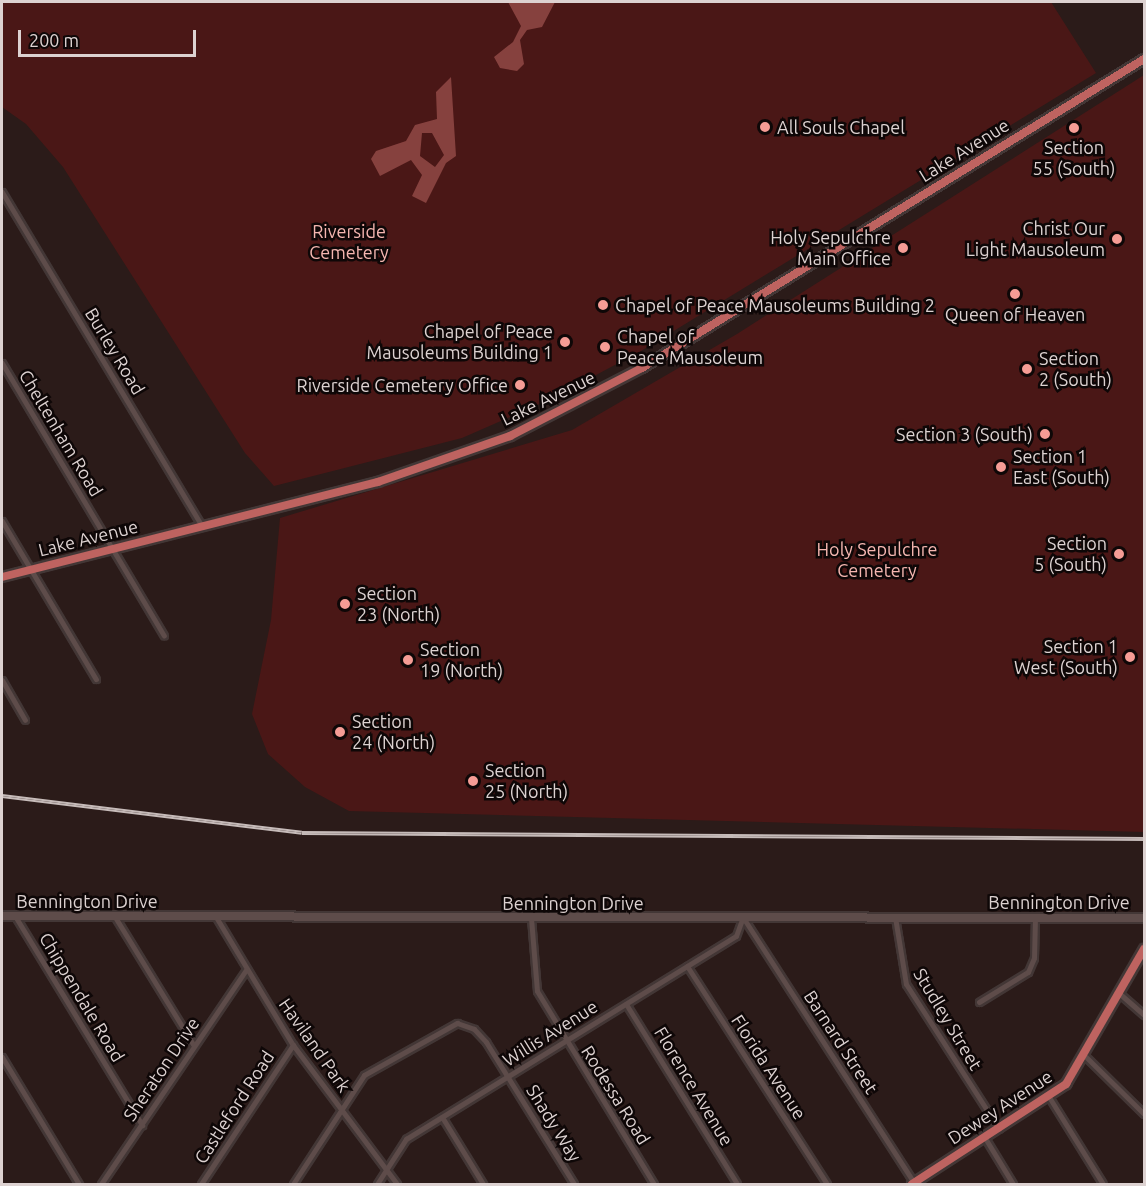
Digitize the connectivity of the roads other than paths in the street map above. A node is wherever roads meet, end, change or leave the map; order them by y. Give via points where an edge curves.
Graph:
1 (1144, 59) edge
2 (2, 192) edge
3 (2, 363) edge
4 (2, 521) edge
5 (201, 525) junction
6 (112, 549) junction
7 (31, 570) junction
8 (2, 577) edge
9 (164, 636) dead end
10 (96, 679) dead end
11 (2, 680) edge
12 (25, 720) dead end
13 (2, 916) edge
14 (15, 916) junction
15 (115, 917) junction
16 (216, 917) junction
17 (743, 917) junction
18 (895, 917) junction
19 (1035, 917) junction
20 (531, 918) junction
21 (1144, 918) edge
22 (1144, 949) edge
23 (687, 966) junction
24 (246, 969) junction
25 (1120, 994) junction
26 (978, 1002) dead end
27 (626, 1004) junction
28 (1144, 1015) edge
29 (565, 1041) junction
30 (293, 1045) junction
31 (194, 1046) junction
32 (2, 1056) edge
33 (1086, 1057) junction
34 (508, 1076) junction
35 (1049, 1097) junction
36 (342, 1109) junction
37 (1144, 1114) edge
38 (442, 1117) junction
39 (142, 1125) junction
40 (999, 1129) junction
41 (985, 1138) junction
42 (387, 1169) junction
43 (914, 1184) edge
44 (79, 1185) edge
45 (101, 1185) edge
46 (201, 1185) edge
47 (293, 1185) edge
48 (377, 1185) edge
49 (397, 1185) edge
50 (483, 1185) edge
51 (574, 1185) edge
52 (654, 1185) edge
53 (737, 1185) edge
54 (826, 1185) edge
55 (1014, 1185) edge
56 (1103, 1185) edge

1 - 5 main road, Lake Avenue via 642,368 548,418 378,482
2 - 5 street, Burley Road
3 - 6 street, Cheltenham Road
4 - 7 street
5 - 6 main road, Lake Avenue
6 - 7 main road, Lake Avenue
6 - 9 street, Cheltenham Road
7 - 8 main road, Lake Avenue
7 - 10 street
11 - 12 street
13 - 14 street, Bennington Drive
14 - 15 street, Bennington Drive
14 - 39 street, Chippendale Road
15 - 16 street, Bennington Drive
15 - 31 street
16 - 20 street, Bennington Drive
16 - 24 street, Haviland Park
17 - 18 street, Bennington Drive
17 - 20 street, Bennington Drive
17 - 23 street, Willis Avenue via 740,933
17 - 43 street, Barnard Street
18 - 19 street, Bennington Drive
18 - 40 street, Studley Street via 906,984
19 - 21 street, Bennington Drive
19 - 26 street via 1035,958 1028,972
20 - 29 street, Rodessa Road via 533,982
22 - 25 main road, Dewey Avenue
23 - 27 street, Willis Avenue
23 - 54 street, Florida Avenue
24 - 30 street, Haviland Park
24 - 31 street, Sheraton Drive
25 - 28 street
25 - 33 main road, Dewey Avenue
27 - 29 street, Willis Avenue
27 - 53 street, Florence Avenue
29 - 34 street, Willis Avenue
29 - 52 street, Rodessa Road
30 - 36 street, Haviland Park
30 - 46 street, Castleford Road
31 - 39 street, Sheraton Drive
32 - 44 street
33 - 35 main road, Dewey Avenue
33 - 37 street
34 - 36 street, Shady Way via 480,1034 470,1026 450,1024 369,1072
34 - 38 street, Willis Avenue
34 - 51 street, Shady Way
35 - 40 main road, Dewey Avenue
35 - 56 street
36 - 42 street, Haviland Park
36 - 47 street, Shady Way
38 - 42 street, Willis Avenue via 406,1139
38 - 50 street
39 - 45 street, Sheraton Drive
40 - 41 main road, Dewey Avenue
41 - 43 main road, Dewey Avenue
41 - 55 street
42 - 48 street, Willis Avenue
42 - 49 street, Haviland Park

